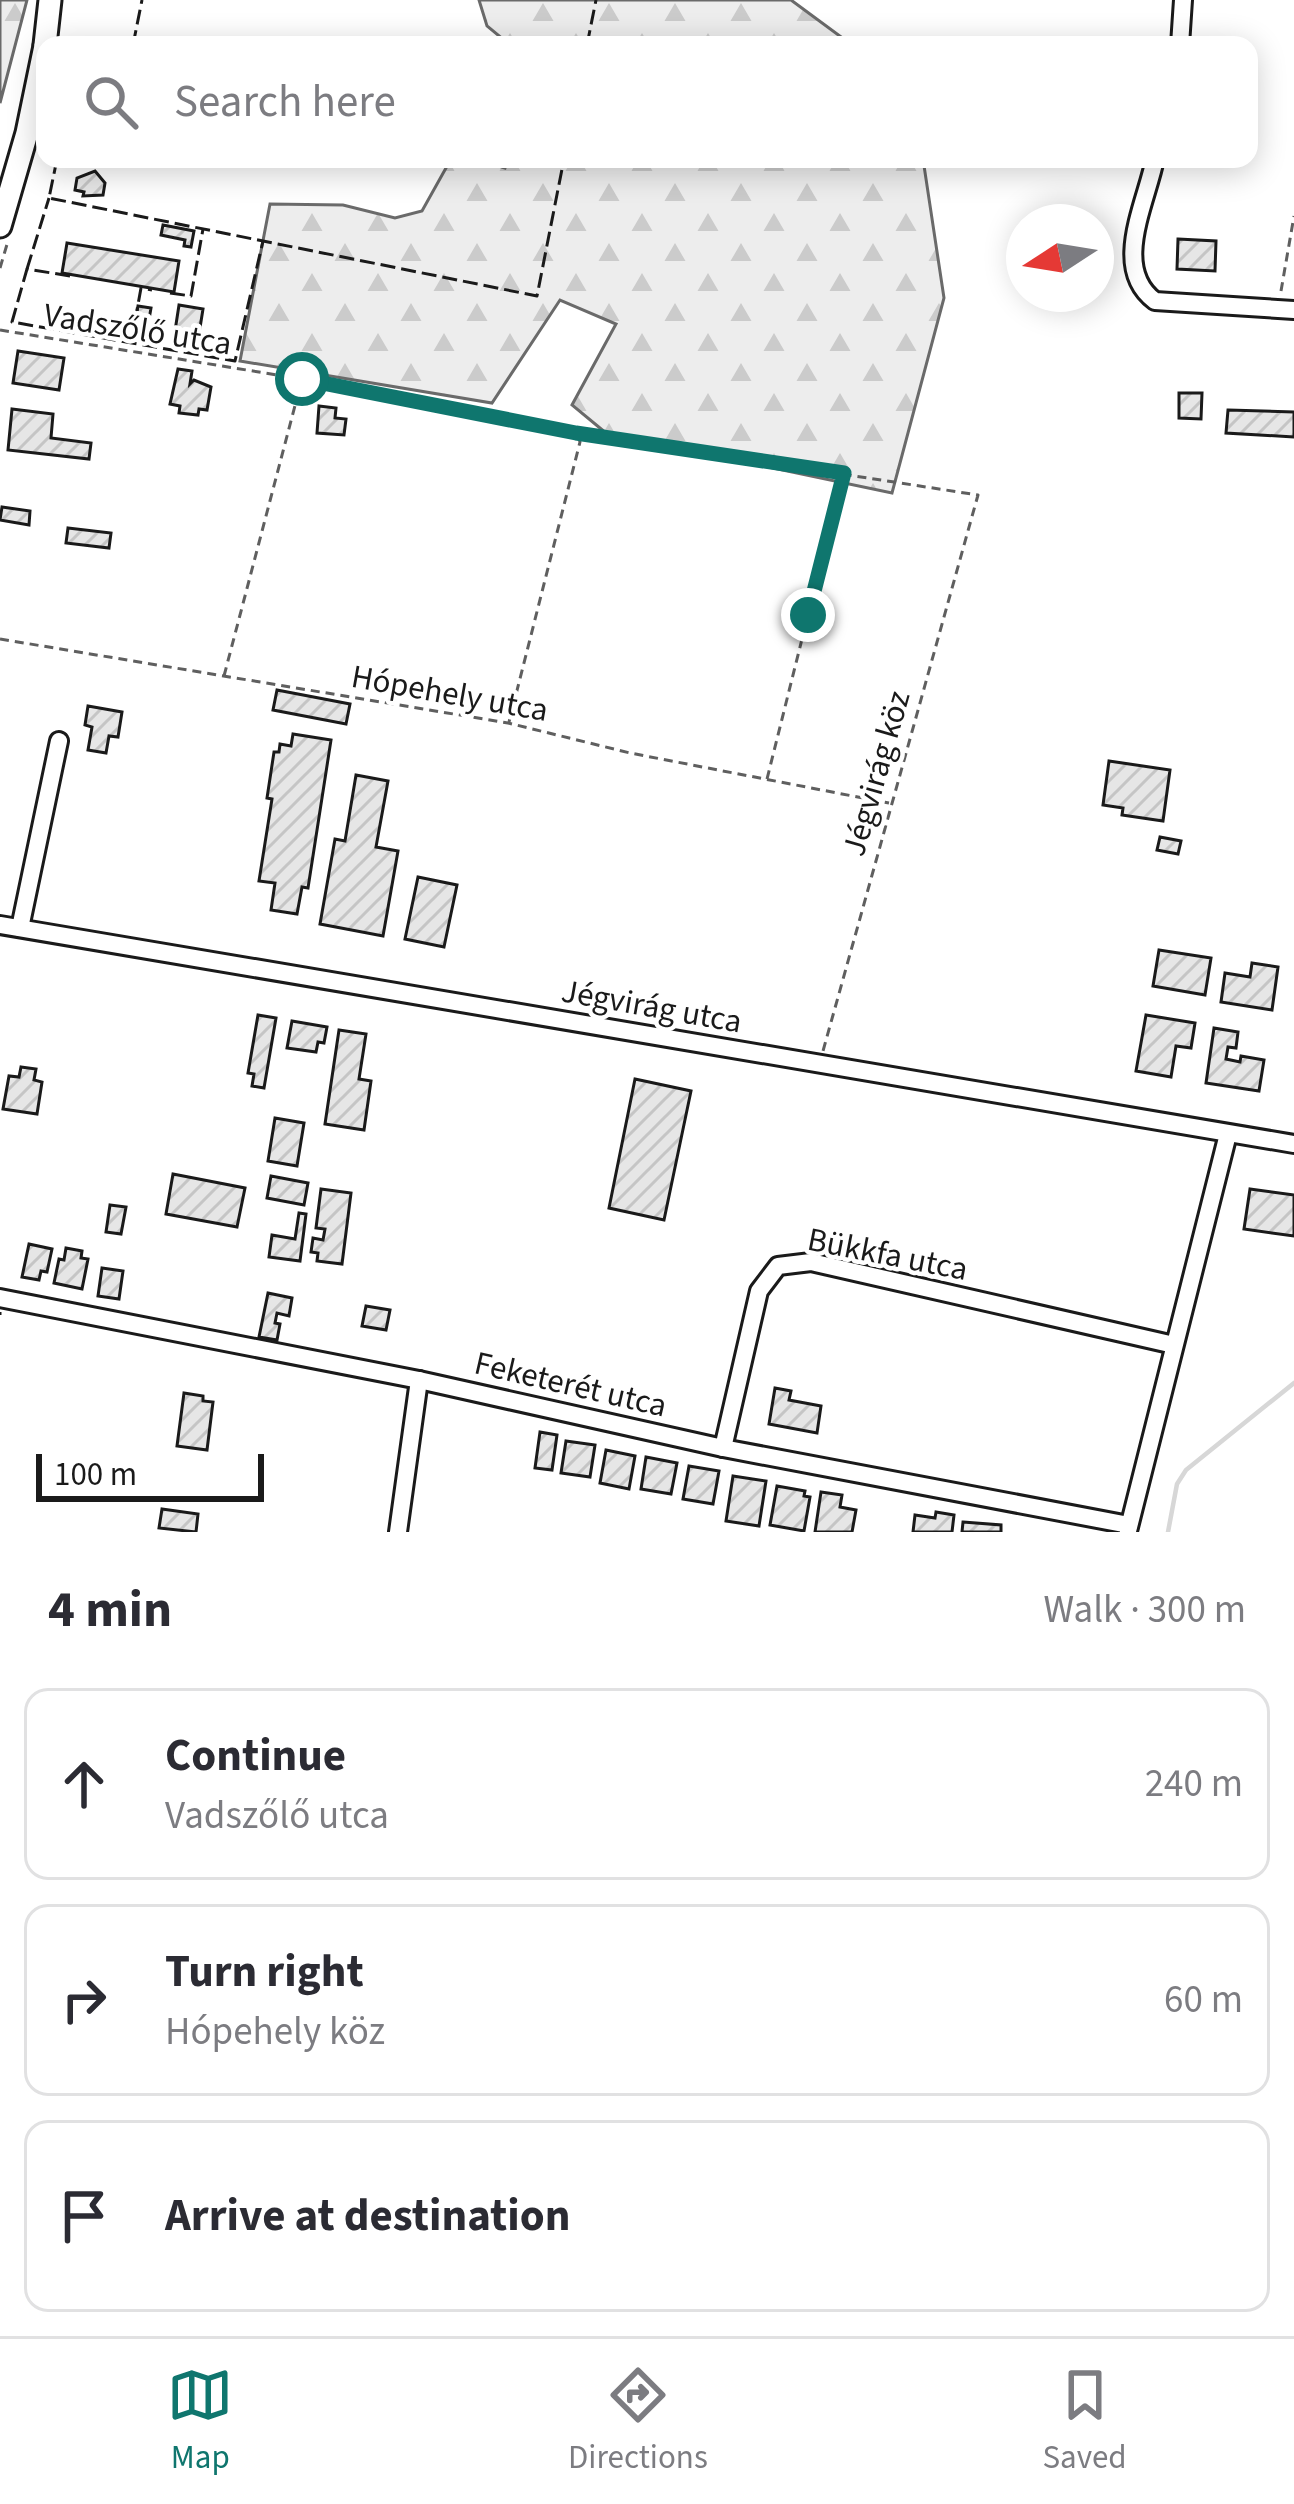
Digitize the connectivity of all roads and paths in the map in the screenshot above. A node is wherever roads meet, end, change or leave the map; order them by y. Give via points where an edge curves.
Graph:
1 (50, 0) edge
2 (1183, 0) edge
3 (46, 36) edge
4 (1181, 36) edge
5 (36, 89) edge
6 (1154, 168) edge
7 (1294, 216) edge
8 (0, 226) edge
9 (1286, 309) edge
10 (0, 331) edge
11 (302, 379) junction
12 (576, 433) junction
13 (844, 473) junction
14 (978, 495) joint
15 (0, 639) edge
16 (223, 678) junction
17 (508, 723) junction
18 (58, 740) dead end
19 (767, 778) junction
20 (890, 804) junction
21 (0, 925) edge
22 (20, 928) junction
23 (820, 1064) junction
24 (1228, 1134) junction
25 (1294, 1144) edge
26 (0, 1298) edge
27 (1174, 1345) junction
28 (419, 1380) junction
29 (723, 1448) junction
30 (1128, 1529) edge
31 (398, 1532) edge

1 - 3 main road
2 - 4 street
5 - 8 main road
6 - 9 street via 1133,243 1141,290 1155,301
7 - 9 path
10 - 11 path, Vadszőlő utca
11 - 12 path, Vadszőlő utca
11 - 16 path
12 - 13 path, Vadszőlő utca
12 - 17 path
13 - 14 path, Vadszőlő utca
13 - 19 path
14 - 20 path, Jégvirág köz
15 - 16 path, Hópehely utca
16 - 17 path, Hópehely utca
17 - 19 path, Hópehely utca
18 - 22 street
19 - 20 path, Hópehely utca
20 - 23 path, Jégvirág köz
21 - 22 street, Jégvirág utca
22 - 23 street, Jégvirág utca
23 - 24 street, Jégvirág utca
24 - 25 street, Jégvirág utca
24 - 27 street
26 - 28 street, Feketerét utca
27 - 29 street, Bükkfa utca via 811,1262 778,1266 759,1292
27 - 30 street
28 - 29 street, Feketerét utca
28 - 31 street
29 - 30 street, Feketerét utca

